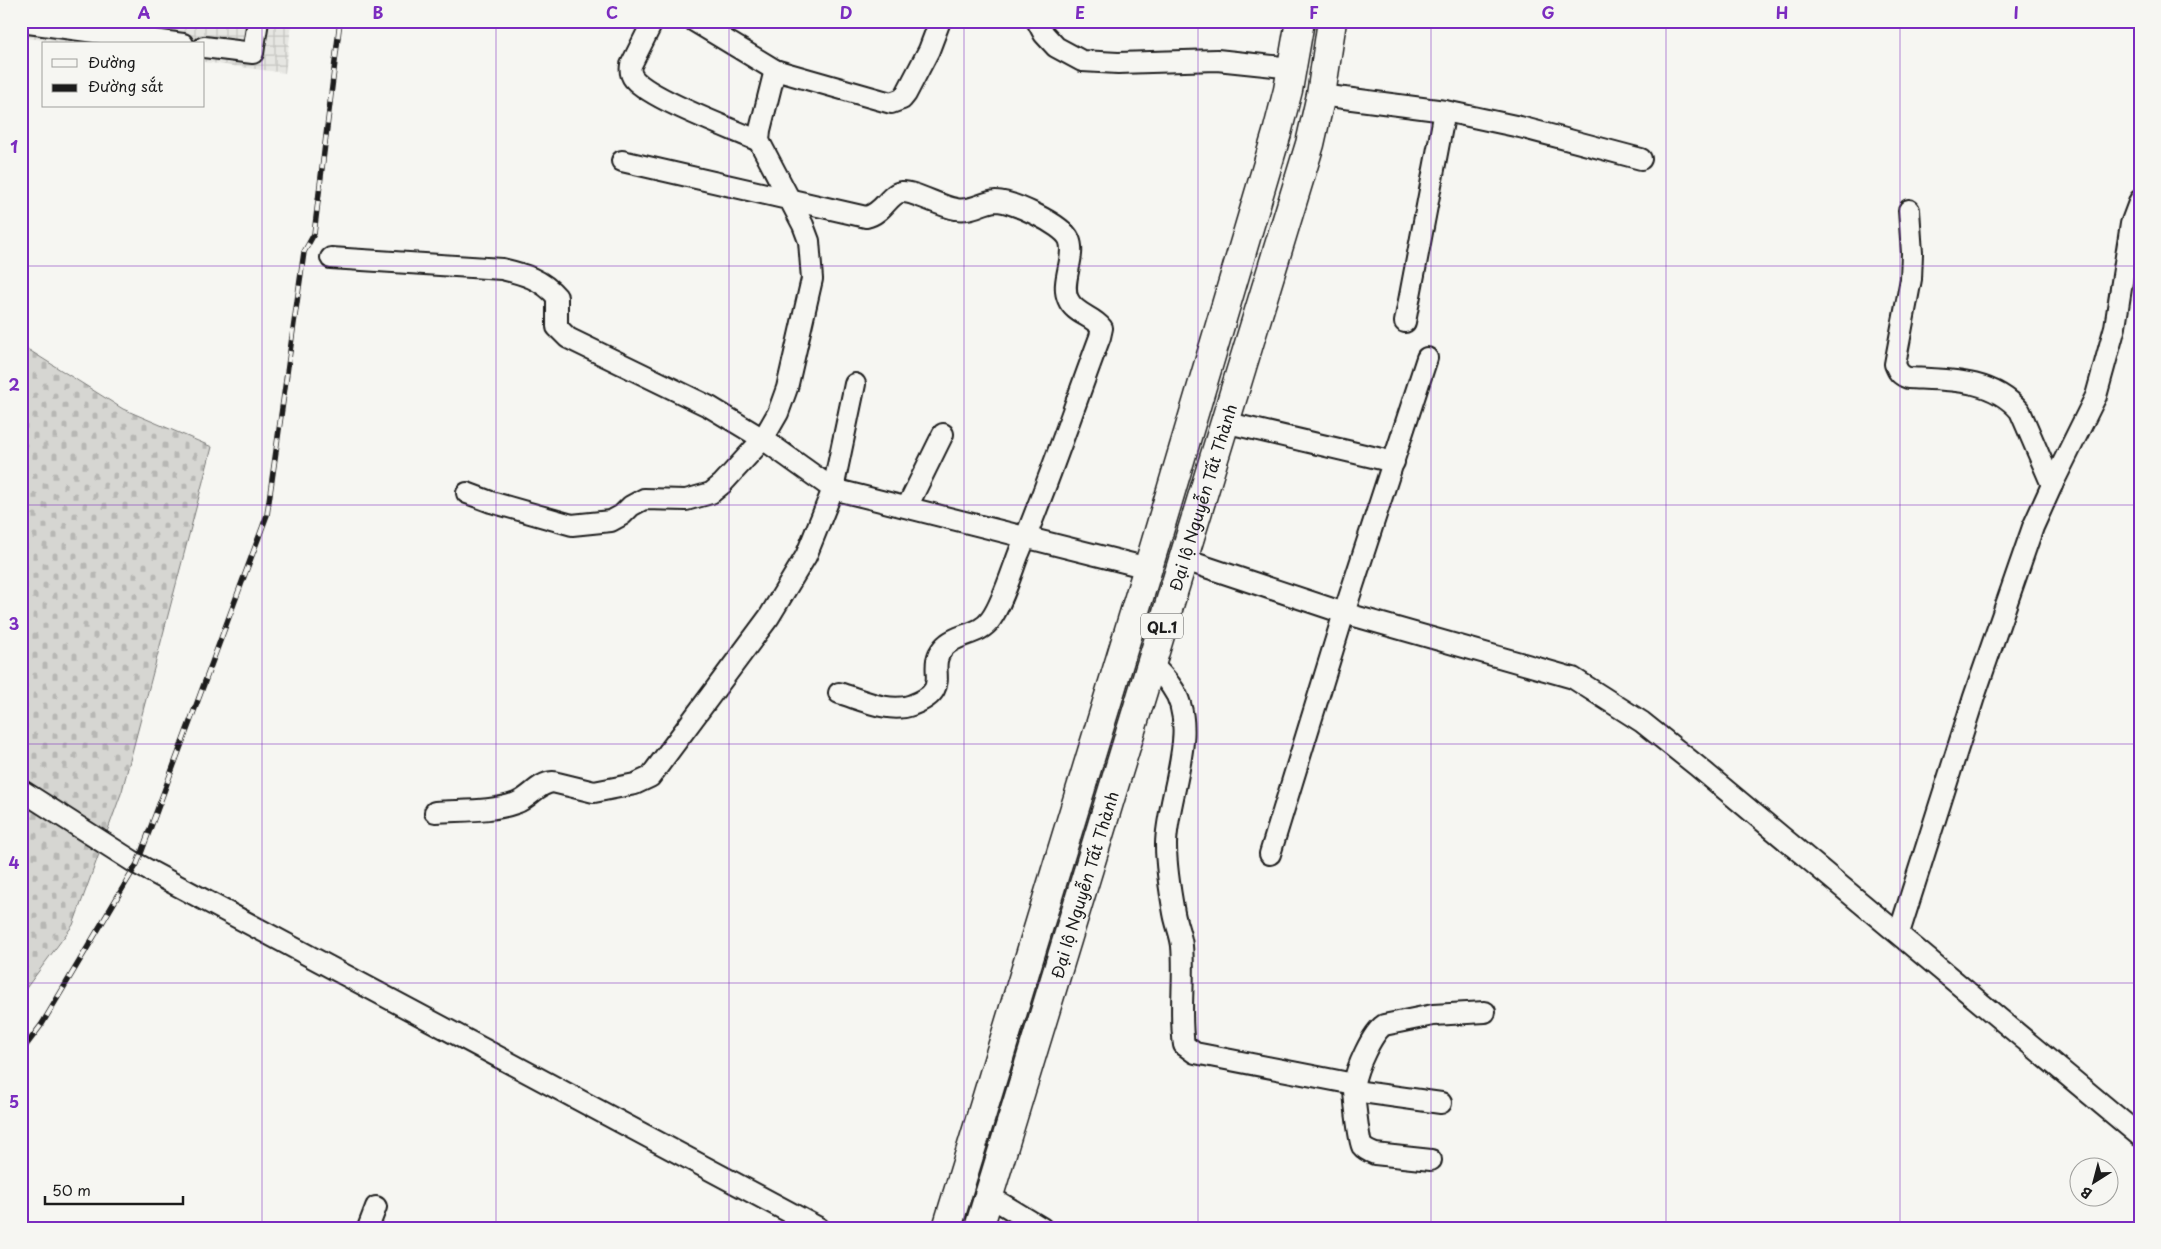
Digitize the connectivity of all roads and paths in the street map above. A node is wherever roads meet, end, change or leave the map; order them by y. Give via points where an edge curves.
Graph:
1 (258, 21) edge
2 (653, 21) edge
3 (694, 21) edge
4 (940, 21) edge
5 (1037, 21) edge
6 (1300, 21) edge
7 (1332, 21) edge
8 (21, 22) edge
9 (168, 42) edge
10 (205, 46) edge
11 (776, 70) junction
12 (1290, 79) junction
13 (1321, 95) junction
14 (1445, 111) junction
15 (759, 141) junction
16 (1641, 159) dead end
17 (622, 161) dead end
18 (789, 200) junction
19 (2140, 200) edge
20 (1910, 210) dead end
21 (331, 258) dead end
22 (1405, 322) dead end
23 (1427, 358) dead end
24 (855, 384) dead end
25 (1224, 422) junction
26 (943, 434) dead end
27 (762, 439) junction
28 (1394, 462) junction
29 (2052, 484) junction
30 (832, 489) junction
31 (467, 493) dead end
32 (906, 507) junction
33 (1026, 537) junction
34 (1151, 558) junction
35 (1182, 559) junction
36 (1344, 613) junction
37 (1151, 663) junction
38 (839, 693) dead end
39 (21, 790) edge
40 (435, 812) dead end
41 (1270, 854) dead end
42 (1899, 933) junction
43 (1485, 1012) dead end
44 (1354, 1088) junction
45 (1441, 1102) dead end
46 (2140, 1136) edge
47 (1431, 1160) dead end
48 (989, 1196) junction
49 (376, 1207) dead end
50 (368, 1228) edge
51 (819, 1228) edge
52 (947, 1228) edge
53 (979, 1228) edge
54 (1042, 1228) edge

1 - 10 street via 253,53
2 - 15 street via 631,65 634,79 663,98
3 - 11 street
4 - 11 street via 906,94 897,102 891,103
5 - 12 street via 1056,47 1082,61 1217,60
6 - 12 main road, Đại lộ Nguyễn Tất Thành / QL.1
7 - 13 main road, Đại lộ Nguyễn Tất Thành / QL.1
8 - 9 street
11 - 15 street
12 - 13 main road
12 - 34 main road, Đại lộ Nguyễn Tất Thành / QL.1
13 - 14 street
13 - 25 main road, Đại lộ Nguyễn Tất Thành / QL.1 via 1310,144
14 - 16 street
14 - 22 street
15 - 18 street
17 - 18 street
18 - 27 street via 809,241 812,279 787,388 778,413
18 - 33 street via 866,217 881,210 897,193 904,191 959,210 992,202 1008,202 1049,222 1069,239 1071,247 1065,289 1068,298 1071,305 1102,328
19 - 29 street via 2130,224 2115,327 2103,374 2096,396
20 - 29 street via 1911,279 1895,364 1897,370 1908,378 1972,383 1990,388 2012,401 2020,411
21 - 27 street via 502,269 527,275 544,284 557,297 557,327 568,338 710,407
23 - 28 street
24 - 30 street
25 - 28 street
25 - 35 main road, Đại lộ Nguyễn Tất Thành / QL.1
26 - 32 street
27 - 30 street
27 - 31 street via 711,493 686,500 644,499 611,521 572,525
28 - 36 street
29 - 42 street via 2033,527 1974,697
30 - 32 street
30 - 40 street via 806,556 769,617 650,777 635,784 594,792 547,782 512,804
32 - 33 street
33 - 34 street
33 - 38 street via 992,618 980,630 943,647 938,656 937,685 928,698 896,708
34 - 35 main road
34 - 52 main road, Đại lộ Nguyễn Tất Thành / QL.1
35 - 36 street
35 - 37 main road, Đại lộ Nguyễn Tất Thành / QL.1
36 - 41 street
36 - 42 street via 1573,678 1642,722
37 - 44 street via 1172,686 1183,722 1183,743 1166,843 1167,871 1182,945 1184,1045 1195,1053
37 - 48 main road, Đại lộ Nguyễn Tất Thành / QL.1
39 - 51 street via 137,864
42 - 46 street
43 - 44 street via 1433,1015 1384,1025 1368,1045
44 - 45 street
44 - 47 street via 1364,1148 1375,1154
48 - 53 main road, Đại lộ Nguyễn Tất Thành / QL.1
48 - 54 street
49 - 50 street

